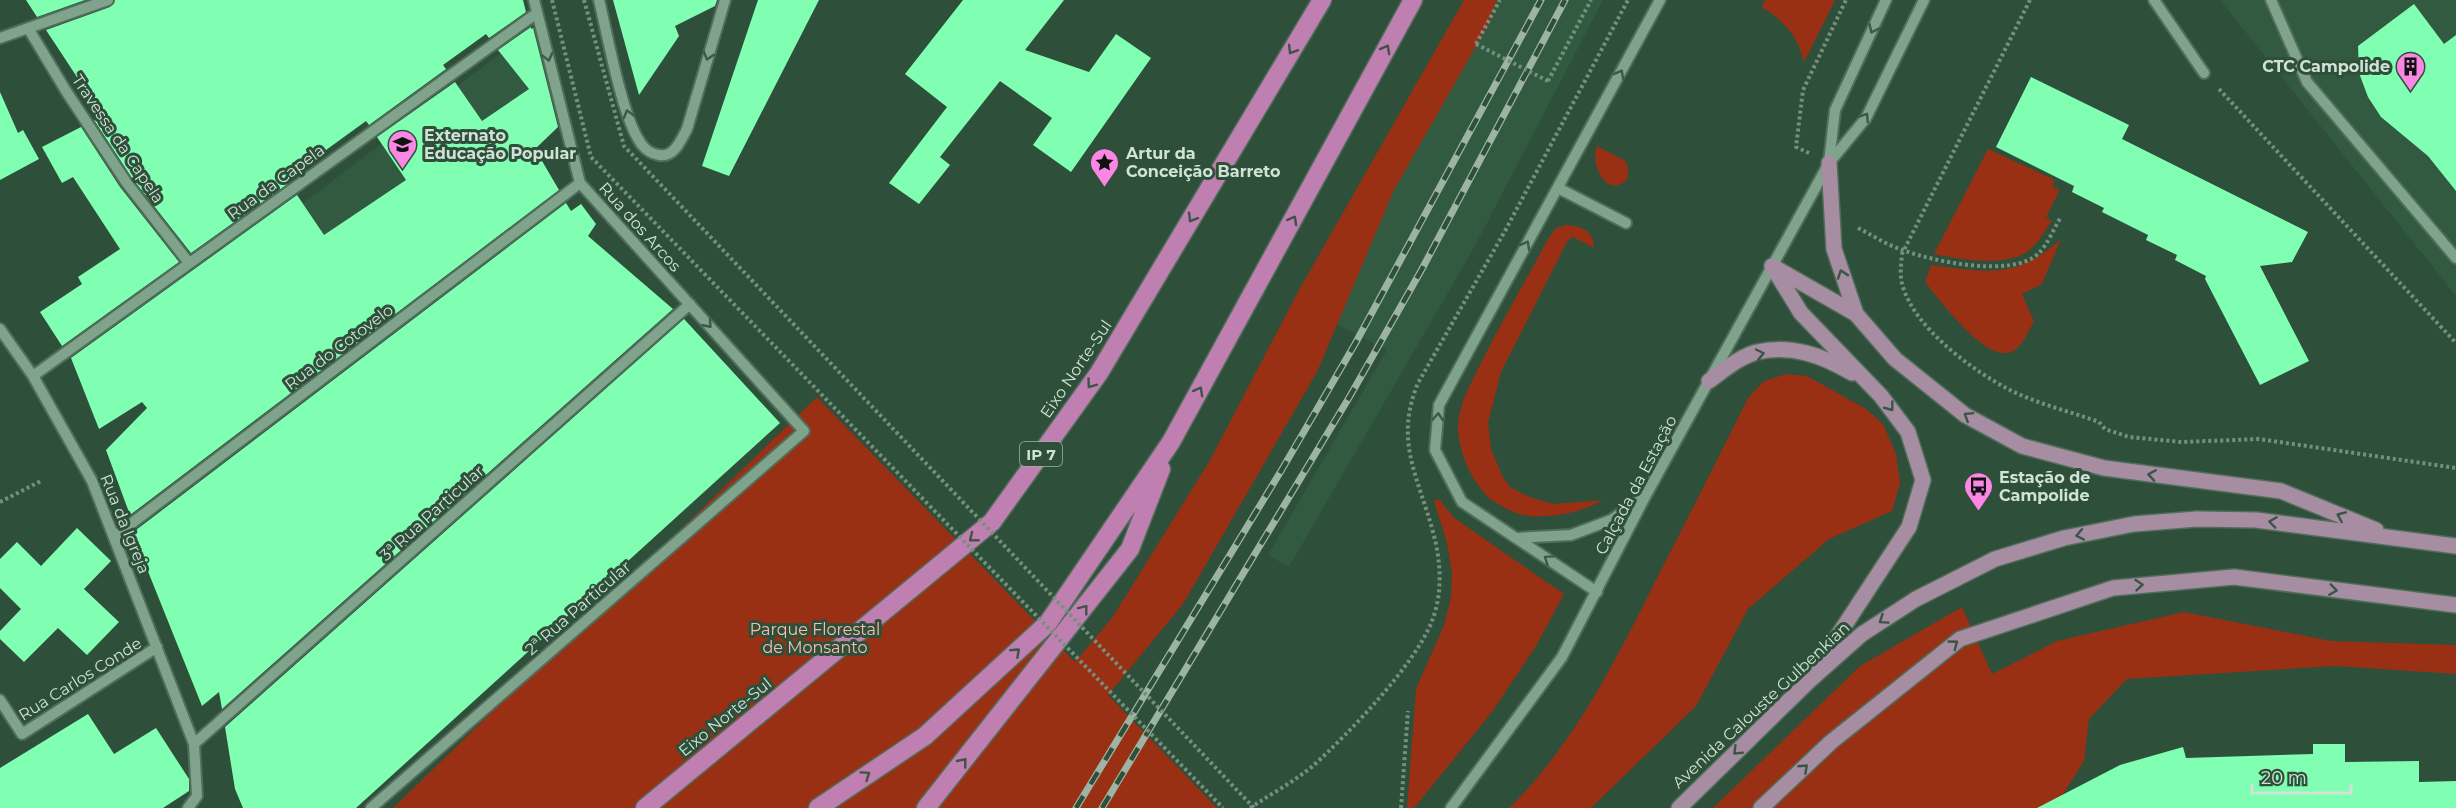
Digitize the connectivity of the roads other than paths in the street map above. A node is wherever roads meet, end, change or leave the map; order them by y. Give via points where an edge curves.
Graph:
1 (108, 0) edge
2 (534, 0) edge
3 (599, 0) edge
4 (725, 0) edge
5 (1322, 0) edge
6 (1413, 0) edge
7 (1660, 0) edge
8 (1886, 0) edge
9 (1924, 0) edge
10 (2154, 0) edge
11 (2271, 0) edge
12 (537, 13) junction
13 (28, 28) junction
14 (0, 38) edge
15 (2204, 73) road end
16 (1829, 163) junction
17 (580, 183) junction
18 (1558, 188) junction
19 (1626, 223) dead end
20 (2456, 258) edge
21 (189, 263) junction
22 (1772, 266) junction
23 (690, 304) junction
24 (1856, 314) junction
25 (0, 329) edge
26 (33, 376) junction
27 (1709, 381) junction
28 (1869, 383) junction
29 (804, 430) joint
30 (1171, 442) junction
31 (1646, 495) junction
32 (115, 536) junction
33 (1517, 538) junction
34 (2395, 538) junction
35 (2456, 546) edge
36 (1597, 592) junction
37 (2456, 605) edge
38 (157, 647) junction
39 (1809, 681) junction
40 (0, 700) edge
41 (194, 744) junction
42 (188, 808) edge
43 (372, 808) edge
44 (645, 808) edge
45 (818, 808) edge
46 (926, 808) edge
47 (1451, 808) edge
48 (1679, 808) edge
49 (1761, 808) edge

1 - 13 street
2 - 12 street, Rua dos Arcos
4 -> 3 street via 687,129 680,144 662,156 643,146 631,124
5 -> 44 highway, Eixo Norte-Sul / IP 7 via 1099,373 992,522
30 -> 6 highway
18 -> 7 street
8 -> 16 street, Calçada da Estação via 1835,110
16 -> 9 street, Calçada da Estação via 1866,118
10 - 15 street
11 - 20 street via 2307,82
12 -> 17 street, Rua dos Arcos
12 - 21 street, Rua da Capela
13 - 14 street
13 - 21 street, Travessa da Capela via 126,182
16 - 22 street, Calçada da Estação
24 -> 16 main road via 1834,249
17 - 23 street, Rua dos Arcos
17 - 32 street, Rua do Cotovelo
18 - 19 street
33 -> 18 street via 1462,502 1435,450 1438,405
21 - 26 street, Rua da Capela
22 - 24 main road
22 - 27 street, Calçada da Estação
22 - 28 main road via 1801,313
23 -> 29 street, Rua dos Arcos
23 - 41 street, 3ª Rua Particular
34 -> 24 main road via 2281,491 2104,468 2022,446 1957,408 1895,359
25 - 26 street, Rua da Igreja
26 - 32 street, Rua da Igreja via 92,480
27 -> 28 main road via 1757,352 1785,350 1827,358
27 - 31 street, Calçada da Estação
28 -> 39 main road via 1908,432 1923,480 1909,527
29 - 43 street, 2ª Rua Particular
45 -> 30 highway via 925,736 1048,623
46 -> 30 highway via 1130,549
31 - 33 street via 1611,520 1571,535
31 - 36 street, Calçada da Estação
32 - 38 street, Rua da Igreja
36 -> 33 street
34 - 35 main road, Avenida Calouste Gulbenkian
34 -> 39 main road, Avenida Calouste Gulbenkian via 2256,520 2197,519 2064,538 1995,559 1916,599 1862,634
36 - 47 street, Calçada da Estação via 1562,657
49 -> 37 main road via 1831,742 1960,639 2113,588 2235,577
38 - 40 street, Rua Carlos Conde via 22,734
38 - 41 street, Rua da Igreja
39 -> 48 main road, Avenida Calouste Gulbenkian
41 - 42 street, Rua da Igreja via 197,796

